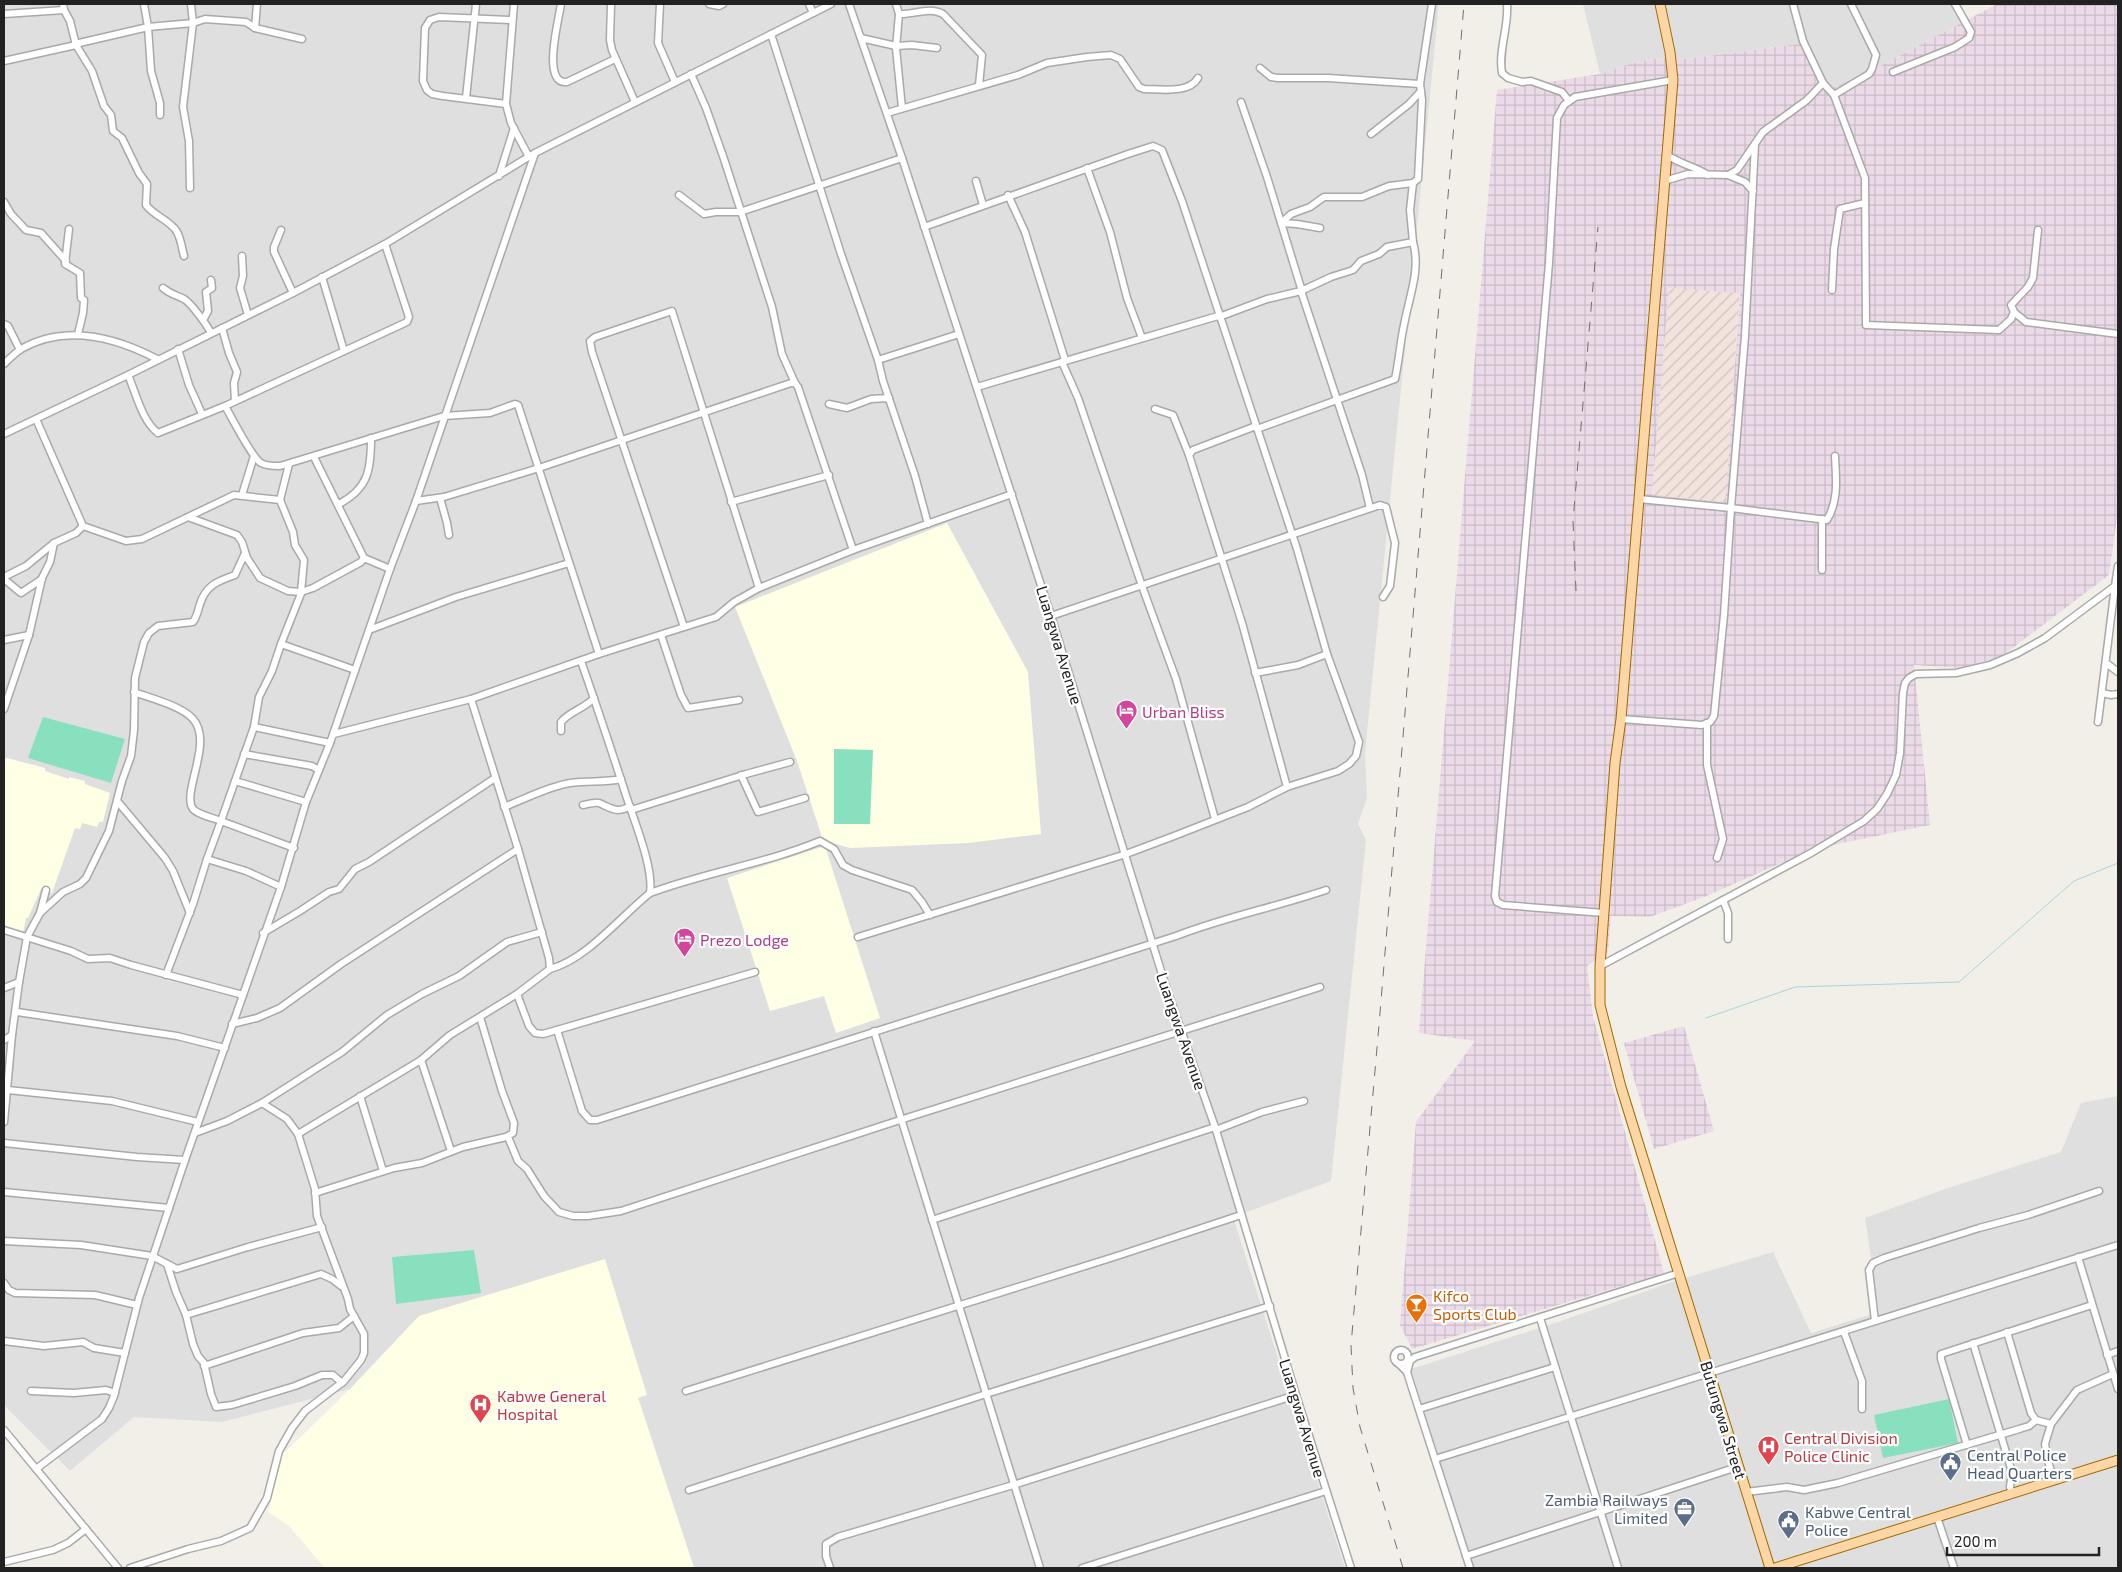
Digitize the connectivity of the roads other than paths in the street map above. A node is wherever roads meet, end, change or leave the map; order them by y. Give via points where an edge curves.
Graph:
1 (144, 4) edge
2 (191, 4) edge
3 (257, 4) edge
4 (476, 4) edge
5 (514, 4) edge
6 (561, 4) edge
7 (611, 4) edge
8 (660, 4) edge
9 (709, 4) edge
10 (723, 4) edge
11 (809, 4) edge
12 (831, 4) edge
13 (849, 4) edge
14 (896, 4) edge
15 (938, 4) edge
16 (1432, 4) edge
17 (1507, 4) edge
18 (1660, 4) edge
19 (1793, 4) edge
20 (1851, 4) edge
21 (1954, 4) edge
22 (63, 7) edge
23 (813, 13) junction
24 (942, 13) junction
25 (4, 14) edge
26 (899, 14) junction
27 (475, 17) junction
28 (512, 20) junction
29 (193, 23) junction
30 (148, 27) junction
31 (255, 28) junction
32 (771, 34) junction
33 (861, 38) junction
34 (302, 39) dead end
35 (76, 45) junction
36 (896, 46) junction
37 (937, 48) dead end
38 (615, 59) junction
39 (4, 62) edge
40 (1260, 68) dead end
41 (1892, 72) dead end
42 (691, 74) junction
43 (1198, 78) dead end
44 (1673, 80) junction
45 (675, 82) junction
46 (1823, 83) junction
47 (980, 85) junction
48 (1420, 88) junction
49 (1834, 95) junction
50 (466, 98) junction
51 (1569, 101) junction
52 (635, 102) junction
53 (1241, 102) dead end
54 (506, 104) junction
55 (902, 108) junction
56 (887, 114) junction
57 (160, 115) dead end
58 (514, 128) junction
59 (1371, 134) dead end
60 (1755, 144) junction
61 (532, 155) junction
62 (1667, 155) junction
63 (902, 158) junction
64 (1087, 168) junction
65 (1709, 175) junction
66 (1728, 175) junction
67 (499, 176) junction
68 (976, 181) dead end
69 (1664, 181) junction
70 (1413, 183) junction
71 (820, 186) junction
72 (190, 188) dead end
73 (1754, 192) junction
74 (679, 195) dead end
75 (1008, 195) junction
76 (4, 202) edge
77 (1865, 203) junction
78 (983, 205) junction
79 (740, 212) junction
80 (1281, 223) junction
81 (924, 227) junction
82 (1320, 228) dead end
83 (69, 229) dead end
84 (281, 230) dead end
85 (2038, 230) dead end
86 (1413, 242) junction
87 (385, 244) junction
88 (184, 256) dead end
89 (242, 256) dead end
90 (66, 261) junction
91 (322, 277) junction
92 (211, 280) dead end
93 (163, 288) dead end
94 (1832, 290) dead end
95 (1301, 291) junction
96 (293, 293) junction
97 (2014, 312) junction
98 (248, 315) junction
99 (1219, 316) junction
100 (203, 320) junction
101 (4, 324) edge
102 (222, 328) junction
103 (211, 333) junction
104 (78, 334) junction
105 (959, 334) junction
106 (2118, 334) edge
107 (1142, 338) junction
108 (178, 349) junction
109 (20, 350) junction
110 (344, 351) junction
111 (157, 359) junction
112 (878, 360) junction
113 (1064, 361) junction
114 (4, 364) edge
115 (128, 375) junction
116 (796, 383) junction
117 (977, 387) junction
118 (235, 400) junction
119 (889, 400) junction
120 (1336, 400) junction
121 (829, 404) dead end
122 (225, 406) junction
123 (1156, 409) dead end
124 (703, 413) junction
125 (202, 414) junction
126 (444, 416) junction
127 (36, 419) junction
128 (1257, 427) junction
129 (4, 434) edge
130 (371, 438) junction
131 (621, 441) junction
132 (1189, 455) junction
133 (254, 456) junction
134 (1835, 456) dead end
135 (314, 457) junction
136 (289, 464) junction
137 (539, 468) junction
138 (829, 475) junction
139 (1012, 494) junction
140 (242, 495) junction
141 (440, 498) junction
142 (1639, 499) junction
143 (280, 500) junction
144 (416, 501) junction
145 (731, 502) junction
146 (339, 504) junction
147 (1370, 508) junction
148 (1731, 508) junction
149 (188, 517) junction
150 (1822, 519) junction
151 (928, 524) junction
152 (83, 526) junction
153 (1292, 534) junction
154 (449, 535) dead end
155 (54, 544) junction
156 (853, 550) junction
157 (246, 553) junction
158 (1221, 557) junction
159 (364, 558) junction
160 (569, 563) junction
161 (2118, 566) edge
162 (390, 569) junction
163 (1822, 570) dead end
164 (4, 578) edge
165 (42, 578) junction
166 (1142, 586) junction
167 (2115, 586) junction
168 (759, 588) junction
169 (302, 592) junction
170 (1383, 597) dead end
171 (1051, 616) junction
172 (684, 627) junction
173 (369, 630) junction
174 (29, 635) junction
175 (662, 636) junction
176 (4, 640) edge
177 (281, 644) junction
178 (599, 654) junction
179 (1327, 654) junction
180 (580, 661) junction
181 (2106, 663) junction
182 (355, 670) junction
183 (2118, 672) edge
184 (1256, 673) junction
185 (134, 692) junction
186 (2102, 693) junction
187 (2118, 694) edge
188 (594, 698) junction
189 (471, 699) junction
190 (739, 700) dead end
191 (4, 709) edge
192 (1621, 719) junction
193 (2098, 722) dead end
194 (1708, 723) junction
195 (254, 727) junction
196 (562, 731) dead end
197 (334, 734) junction
198 (330, 743) junction
199 (244, 754) junction
200 (790, 762) dead end
201 (319, 770) junction
202 (741, 775) junction
203 (495, 778) junction
204 (621, 779) junction
205 (235, 781) junction
206 (1287, 787) junction
207 (805, 798) dead end
208 (118, 802) junction
209 (306, 802) junction
210 (583, 805) dead end
211 (504, 807) junction
212 (630, 808) junction
213 (1216, 819) junction
214 (221, 821) junction
215 (294, 848) junction
216 (518, 849) junction
217 (1126, 854) junction
218 (1717, 858) dead end
219 (207, 859) junction
220 (281, 887) junction
221 (46, 890) dead end
222 (1326, 890) dead end
223 (650, 892) junction
224 (1723, 900) junction
225 (190, 913) junction
226 (1604, 913) junction
227 (40, 914) junction
228 (930, 915) junction
229 (4, 930) edge
230 (542, 932) junction
231 (263, 933) junction
232 (27, 937) junction
233 (858, 937) dead end
234 (1728, 939) dead end
235 (1154, 942) junction
236 (1600, 966) junction
237 (550, 969) junction
238 (755, 972) dead end
239 (166, 975) junction
240 (19, 982) junction
241 (1320, 987) dead end
242 (4, 988) edge
243 (517, 994) junction
244 (243, 995) junction
245 (17, 1012) junction
246 (480, 1018) junction
247 (232, 1024) junction
248 (557, 1030) junction
249 (874, 1031) junction
250 (1182, 1031) junction
251 (12, 1035) junction
252 (4, 1040) edge
253 (225, 1048) junction
254 (421, 1060) junction
255 (8, 1090) junction
256 (360, 1096) junction
257 (1304, 1101) dead end
258 (262, 1103) junction
259 (900, 1120) junction
260 (4, 1122) edge
261 (198, 1122) junction
262 (1216, 1129) junction
263 (195, 1133) junction
264 (298, 1134) junction
265 (508, 1136) junction
266 (4, 1143) edge
267 (451, 1151) junction
268 (185, 1160) junction
269 (383, 1171) junction
270 (2099, 1191) dead end
271 (4, 1192) edge
272 (315, 1193) junction
273 (169, 1208) junction
274 (1241, 1215) junction
275 (932, 1220) junction
276 (322, 1227) junction
277 (4, 1241) edge
278 (2118, 1245) edge
279 (152, 1256) junction
280 (2078, 1257) junction
281 (167, 1264) junction
282 (1679, 1273) junction
283 (4, 1283) edge
284 (343, 1287) junction
285 (959, 1304) junction
286 (137, 1305) junction
287 (2092, 1305) junction
288 (1270, 1306) junction
289 (186, 1315) junction
290 (354, 1316) junction
291 (1540, 1318) junction
292 (1875, 1321) junction
293 (1844, 1332) junction
294 (2007, 1332) junction
295 (4, 1341) edge
296 (1973, 1343) junction
297 (2118, 1351) edge
298 (125, 1353) junction
299 (2107, 1355) junction
300 (1410, 1356) junction
301 (1399, 1364) junction
302 (204, 1366) junction
303 (1555, 1367) junction
304 (1407, 1369) junction
305 (1710, 1372) junction
306 (2113, 1374) junction
307 (342, 1383) junction
308 (2118, 1390) edge
309 (31, 1391) dead end
310 (686, 1391) dead end
311 (115, 1394) junction
312 (986, 1394) junction
313 (1296, 1395) junction
314 (1419, 1408) junction
315 (1862, 1409) dead end
316 (1571, 1416) junction
317 (2036, 1420) junction
318 (2051, 1424) junction
319 (4, 1430) edge
320 (2001, 1434) junction
321 (1967, 1445) junction
322 (1435, 1459) junction
323 (2118, 1460) edge
324 (1737, 1467) junction
325 (36, 1469) junction
326 (2054, 1481) junction
327 (1013, 1485) junction
328 (689, 1490) dead end
329 (1326, 1491) junction
330 (1746, 1492) junction
331 (2012, 1494) junction
332 (1600, 1511) junction
333 (1938, 1517) junction
334 (86, 1529) junction
335 (1466, 1556) junction
336 (4, 1562) edge
337 (118, 1568) edge
338 (130, 1568) edge
339 (830, 1568) edge
340 (1040, 1568) edge
341 (1082, 1568) edge
342 (1351, 1568) edge
343 (1470, 1568) edge
344 (1618, 1568) edge
345 (1770, 1568) edge
346 (1775, 1568) edge
347 (1954, 1568) edge

1 - 30 street
2 - 29 street
3 - 31 street
4 - 27 street
5 - 28 street
6 - 38 street via 552,65 554,77 567,82
7 - 38 street via 610,40
8 - 45 street via 658,43
9 - 10 street
11 - 23 street
12 - 23 street
13 - 33 street, Luangwa Avenue
14 - 26 street
15 - 24 street
16 - 48 street
17 - 51 street via 1502,73 1508,78 1531,81 1562,92
18 - 44 main road, Butungwa Street
19 - 46 street via 1803,41
20 - 49 street via 1876,55 1868,74
21 - 41 street via 1971,32 1969,38 1955,47
22 - 25 street
22 - 35 street
23 - 32 street
24 - 26 street via 931,10
24 - 47 street via 982,55
26 - 36 street
27 - 28 street
27 - 50 street
27 - 50 street via 432,18 425,28 423,81 427,90 432,94
28 - 54 street
29 - 30 street
29 - 31 street via 227,20 246,22
29 - 72 street via 184,107
30 - 35 street
30 - 57 street via 151,71
31 - 34 street
32 - 42 street
32 - 71 street
33 - 36 street
33 - 56 street, Luangwa Avenue
35 - 39 street
35 - 88 street via 92,71 104,106 111,115 113,131 122,138 147,184 146,205 177,232
36 - 37 street
36 - 55 street
38 - 52 street
40 - 48 street via 1271,77 1278,78 1328,78
42 - 45 street
42 - 79 street via 706,108
43 - 47 street via 1195,84 1184,89 1144,89 1139,87 1120,59 1111,56 1047,63
44 - 51 street via 1586,94
44 - 62 main road, Butungwa Street
45 - 52 street
46 - 49 street
46 - 60 street via 1807,100 1763,132
47 - 55 street
48 - 59 street
48 - 70 street via 1420,175
49 - 77 street via 1865,178
50 - 54 street
51 - 226 street via 1557,118 1548,286 1495,896 1503,905
52 - 61 street
53 - 80 street
54 - 58 street
55 - 56 street
56 - 63 street, Luangwa Avenue
58 - 61 street
58 - 67 street
60 - 66 street via 1737,170
60 - 73 street
61 - 67 street
61 - 126 street
62 - 65 street
62 - 69 main road, Butungwa Street
63 - 71 street
63 - 81 street, Luangwa Avenue
64 - 75 street
64 - 99 street via 1153,146 1162,150
64 - 107 street
65 - 66 street
65 - 69 street via 1688,174
66 - 73 street via 1745,182
67 - 87 street
68 - 78 street
69 - 142 main road, Butungwa Street
70 - 80 street via 1389,186 1354,198 1324,197 1291,214
70 - 86 street via 1410,210
71 - 79 street
71 - 112 street
73 - 148 street
74 - 79 street via 704,214
75 - 78 street
75 - 113 street via 1024,232
76 - 90 street via 26,230 41,233
77 - 94 street via 1840,210
77 - 97 street via 1866,325 1999,330
78 - 81 street
79 - 116 street via 772,308 782,354
80 - 82 street
80 - 95 street
81 - 105 street, Luangwa Avenue
83 - 90 street
84 - 96 street via 274,252
85 - 97 street via 2033,278 2011,305
86 - 95 street via 1387,248 1361,261 1353,270
86 - 120 street via 1415,277 1395,379
87 - 91 street
87 - 110 street via 409,320
89 - 98 street via 240,288
90 - 104 street via 65,266 81,276 84,303
91 - 96 street
91 - 110 street
92 - 100 street via 212,288 206,292 208,311
93 - 100 street via 185,300
95 - 99 street
95 - 120 street
96 - 98 street
97 - 106 street via 2026,322
98 - 102 street
99 - 107 street
99 - 128 street
100 - 103 street
101 - 109 street
102 - 103 street
102 - 118 street via 237,372
103 - 108 street
104 - 109 street via 51,337
104 - 111 street via 99,337
105 - 112 street
105 - 117 street, Luangwa Avenue
107 - 113 street
108 - 111 street
108 - 125 street
109 - 114 street
110 - 118 street
111 - 115 street
112 - 119 street
113 - 117 street
113 - 166 street
115 - 125 street via 147,418 158,433
115 - 127 street
116 - 124 street
116 - 138 street
117 - 139 street, Luangwa Avenue
118 - 122 street
119 - 121 street via 871,399 847,408
119 - 151 street
120 - 128 street
120 - 147 street
122 - 125 street
122 - 133 street
123 - 132 street via 1173,415
124 - 131 street
124 - 131 street via 672,311 653,317 590,340
124 - 145 street
126 - 130 street
126 - 137 street via 490,413 518,405
126 - 144 street
127 - 129 street
127 - 152 street
128 - 132 street via 1193,450
128 - 153 street
130 - 135 street
130 - 146 street via 371,467 354,496
131 - 137 street
131 - 172 street
132 - 158 street
133 - 136 street via 266,465
133 - 140 street
134 - 150 street via 1836,495 1827,520
135 - 136 street
135 - 146 street
136 - 143 street
137 - 141 street
137 - 160 street
138 - 145 street
138 - 156 street
139 - 151 street
139 - 171 street, Luangwa Avenue
140 - 143 street
140 - 149 street via 234,495
141 - 144 street
141 - 154 street
142 - 148 street
142 - 192 main road, Butungwa Street
143 - 169 street via 304,560
144 - 162 street
145 - 168 street
146 - 159 street
147 - 153 street
147 - 170 street via 1384,506 1395,543 1390,586
148 - 150 street
148 - 194 street via 1714,716
149 - 152 street via 142,540 133,541
149 - 157 street via 231,532 242,542
150 - 163 street
151 - 156 street
152 - 155 street
153 - 158 street
153 - 179 street
155 - 164 street
155 - 165 street
156 - 168 street
157 - 169 street via 260,578 280,588
157 - 185 street via 235,575 219,580 208,589 193,622 158,626 149,633 144,642
158 - 166 street
158 - 184 street
159 - 162 street
159 - 169 street
160 - 173 street via 456,597
160 - 178 street
161 - 167 street
162 - 173 street
164 - 165 street via 21,593
165 - 174 street
166 - 171 street
166 - 213 street via 1176,679
167 - 181 street
167 - 224 street via 2052,633 2018,653 1990,665 1956,673 1916,674 1909,678 1904,688 1896,775 1877,809 1864,821 1811,853
168 - 172 street via 716,617
169 - 177 street
171 - 217 street, Luangwa Avenue
172 - 175 street
173 - 182 street
174 - 176 street
174 - 191 street
175 - 178 street
175 - 190 street via 688,708
177 - 182 street
177 - 195 street via 260,697
178 - 180 street
179 - 184 street
179 - 206 street via 1353,723 1359,750 1349,764 1338,771
180 - 188 street
180 - 189 street
181 - 183 street
181 - 186 street
182 - 197 street
184 - 206 street
185 - 208 street via 131,756
185 - 214 street via 182,711 195,721 200,742 192,805 196,811
186 - 187 street
186 - 193 street
188 - 196 street via 564,718
188 - 204 street
189 - 197 street
189 - 203 street
192 - 194 street
192 - 226 main road, Butungwa Street
194 - 218 street via 1707,765 1723,839
195 - 198 street
195 - 199 street
197 - 198 street
198 - 201 street
199 - 201 street
199 - 205 street
200 - 202 street
201 - 209 street
202 - 207 street via 758,812
202 - 212 street
203 - 211 street
203 - 231 street via 355,869 339,889
204 - 211 street via 549,787
204 - 212 street
205 - 209 street
205 - 214 street
206 - 213 street
208 - 225 street via 165,858
208 - 227 street via 109,831 86,878 63,892
209 - 215 street
210 - 212 street via 598,803 611,810
211 - 216 street
212 - 223 street via 651,875
213 - 217 street
214 - 215 street
214 - 219 street
215 - 220 street
216 - 230 street
216 - 247 street via 341,964 280,1008
217 - 228 street
217 - 235 street, Luangwa Avenue
219 - 220 street via 246,871
219 - 225 street
220 - 231 street
221 - 227 street
222 - 235 street
223 - 228 street via 789,854 820,841 834,849 843,865 852,870 912,890
223 - 237 street via 591,947 565,964
224 - 234 street via 1728,913
224 - 236 street
225 - 239 street
226 - 236 main road, Butungwa Street
227 - 232 street
228 - 233 street
229 - 232 street
230 - 237 street
230 - 258 street via 507,942 459,976 387,1015 342,1052
231 - 244 street
232 - 239 street via 88,959 116,959
232 - 240 street
235 - 249 street
235 - 250 street, Luangwa Avenue
236 - 282 main road, Butungwa Street via 1600,1005 1605,1027
237 - 243 street
238 - 248 street
239 - 244 street
240 - 242 street
240 - 245 street
241 - 250 street
243 - 246 street
243 - 248 street via 529,1026 535,1033
244 - 247 street
245 - 251 street
245 - 253 street via 178,1036
246 - 254 street via 450,1035
246 - 265 street via 514,1123 513,1133
247 - 253 street
248 - 249 street via 582,1111 590,1120
249 - 259 street
250 - 259 street
250 - 262 street, Luangwa Avenue
251 - 252 street
251 - 255 street
253 - 261 street
254 - 256 street
254 - 267 street
255 - 260 street
255 - 261 street via 112,1101
256 - 264 street
256 - 269 street
257 - 262 street
258 - 263 street via 227,1122
258 - 264 street via 287,1119
259 - 265 street via 621,1212 588,1216 559,1212 518,1160
259 - 275 street
261 - 263 street
262 - 274 street, Luangwa Avenue
262 - 275 street
263 - 268 street
264 - 272 street
265 - 267 street
266 - 268 street
267 - 269 street
268 - 273 street
269 - 272 street
270 - 292 street via 1873,1263 1869,1270
271 - 273 street
272 - 276 street via 316,1216
273 - 279 street
274 - 285 street
274 - 288 street, Luangwa Avenue
275 - 285 street
276 - 281 street via 177,1269
276 - 284 street
277 - 279 street via 81,1245
278 - 280 street
279 - 281 street
279 - 286 street
280 - 287 street
280 - 292 street
281 - 289 street
282 - 291 street
282 - 305 main road, Butungwa Street
283 - 286 street via 15,1293 95,1296
284 - 289 street via 321,1274
284 - 290 street
285 - 310 street
285 - 312 street
286 - 298 street
287 - 294 street
287 - 299 street
288 - 312 street
288 - 313 street, Luangwa Avenue
289 - 302 street via 193,1344
290 - 302 street via 339,1328 303,1333
290 - 307 street via 364,1334 364,1353
291 - 300 street
291 - 303 street
292 - 293 street
293 - 305 street
293 - 315 street via 1862,1381
294 - 296 street
294 - 317 street via 2031,1413
295 - 298 street via 44,1346 83,1342 94,1348
296 - 320 street
296 - 321 street via 1940,1357
297 - 299 street
298 - 311 street
299 - 306 street
300 - 301 street via 1405,1363
300 - 301 street via 1402,1350 1396,1353 1395,1359
300 - 304 street
301 - 304 street
302 - 307 street via 214,1406 218,1408 322,1375 333,1375
303 - 314 street
303 - 316 street
304 - 314 street
305 - 316 street
305 - 324 main road, Butungwa Street
306 - 308 street
306 - 318 street via 2077,1390
307 - 338 street via 309,1407 292,1428 279,1451 267,1498 250,1528 221,1541
309 - 311 street via 74,1393 106,1390
311 - 325 street via 102,1419
312 - 327 street
312 - 328 street
313 - 327 street
313 - 329 street, Luangwa Avenue
314 - 322 street
316 - 322 street
316 - 332 street
317 - 318 street
317 - 320 street via 2028,1426
318 - 326 street via 2045,1444
319 - 325 street
320 - 321 street
320 - 331 street via 2012,1472
321 - 330 street via 1838,1483 1804,1490 1787,1487
322 - 335 street
323 - 326 main road
324 - 330 main road, Butungwa Street
324 - 332 street
325 - 334 street
326 - 331 main road
327 - 339 street via 830,1540 825,1549
327 - 340 street
329 - 341 street
329 - 342 street, Luangwa Avenue
330 - 345 main road, Butungwa Street
331 - 333 main road
332 - 335 street
332 - 344 street
333 - 346 main road
333 - 347 street
334 - 336 street via 53,1550
334 - 337 street
335 - 343 street

